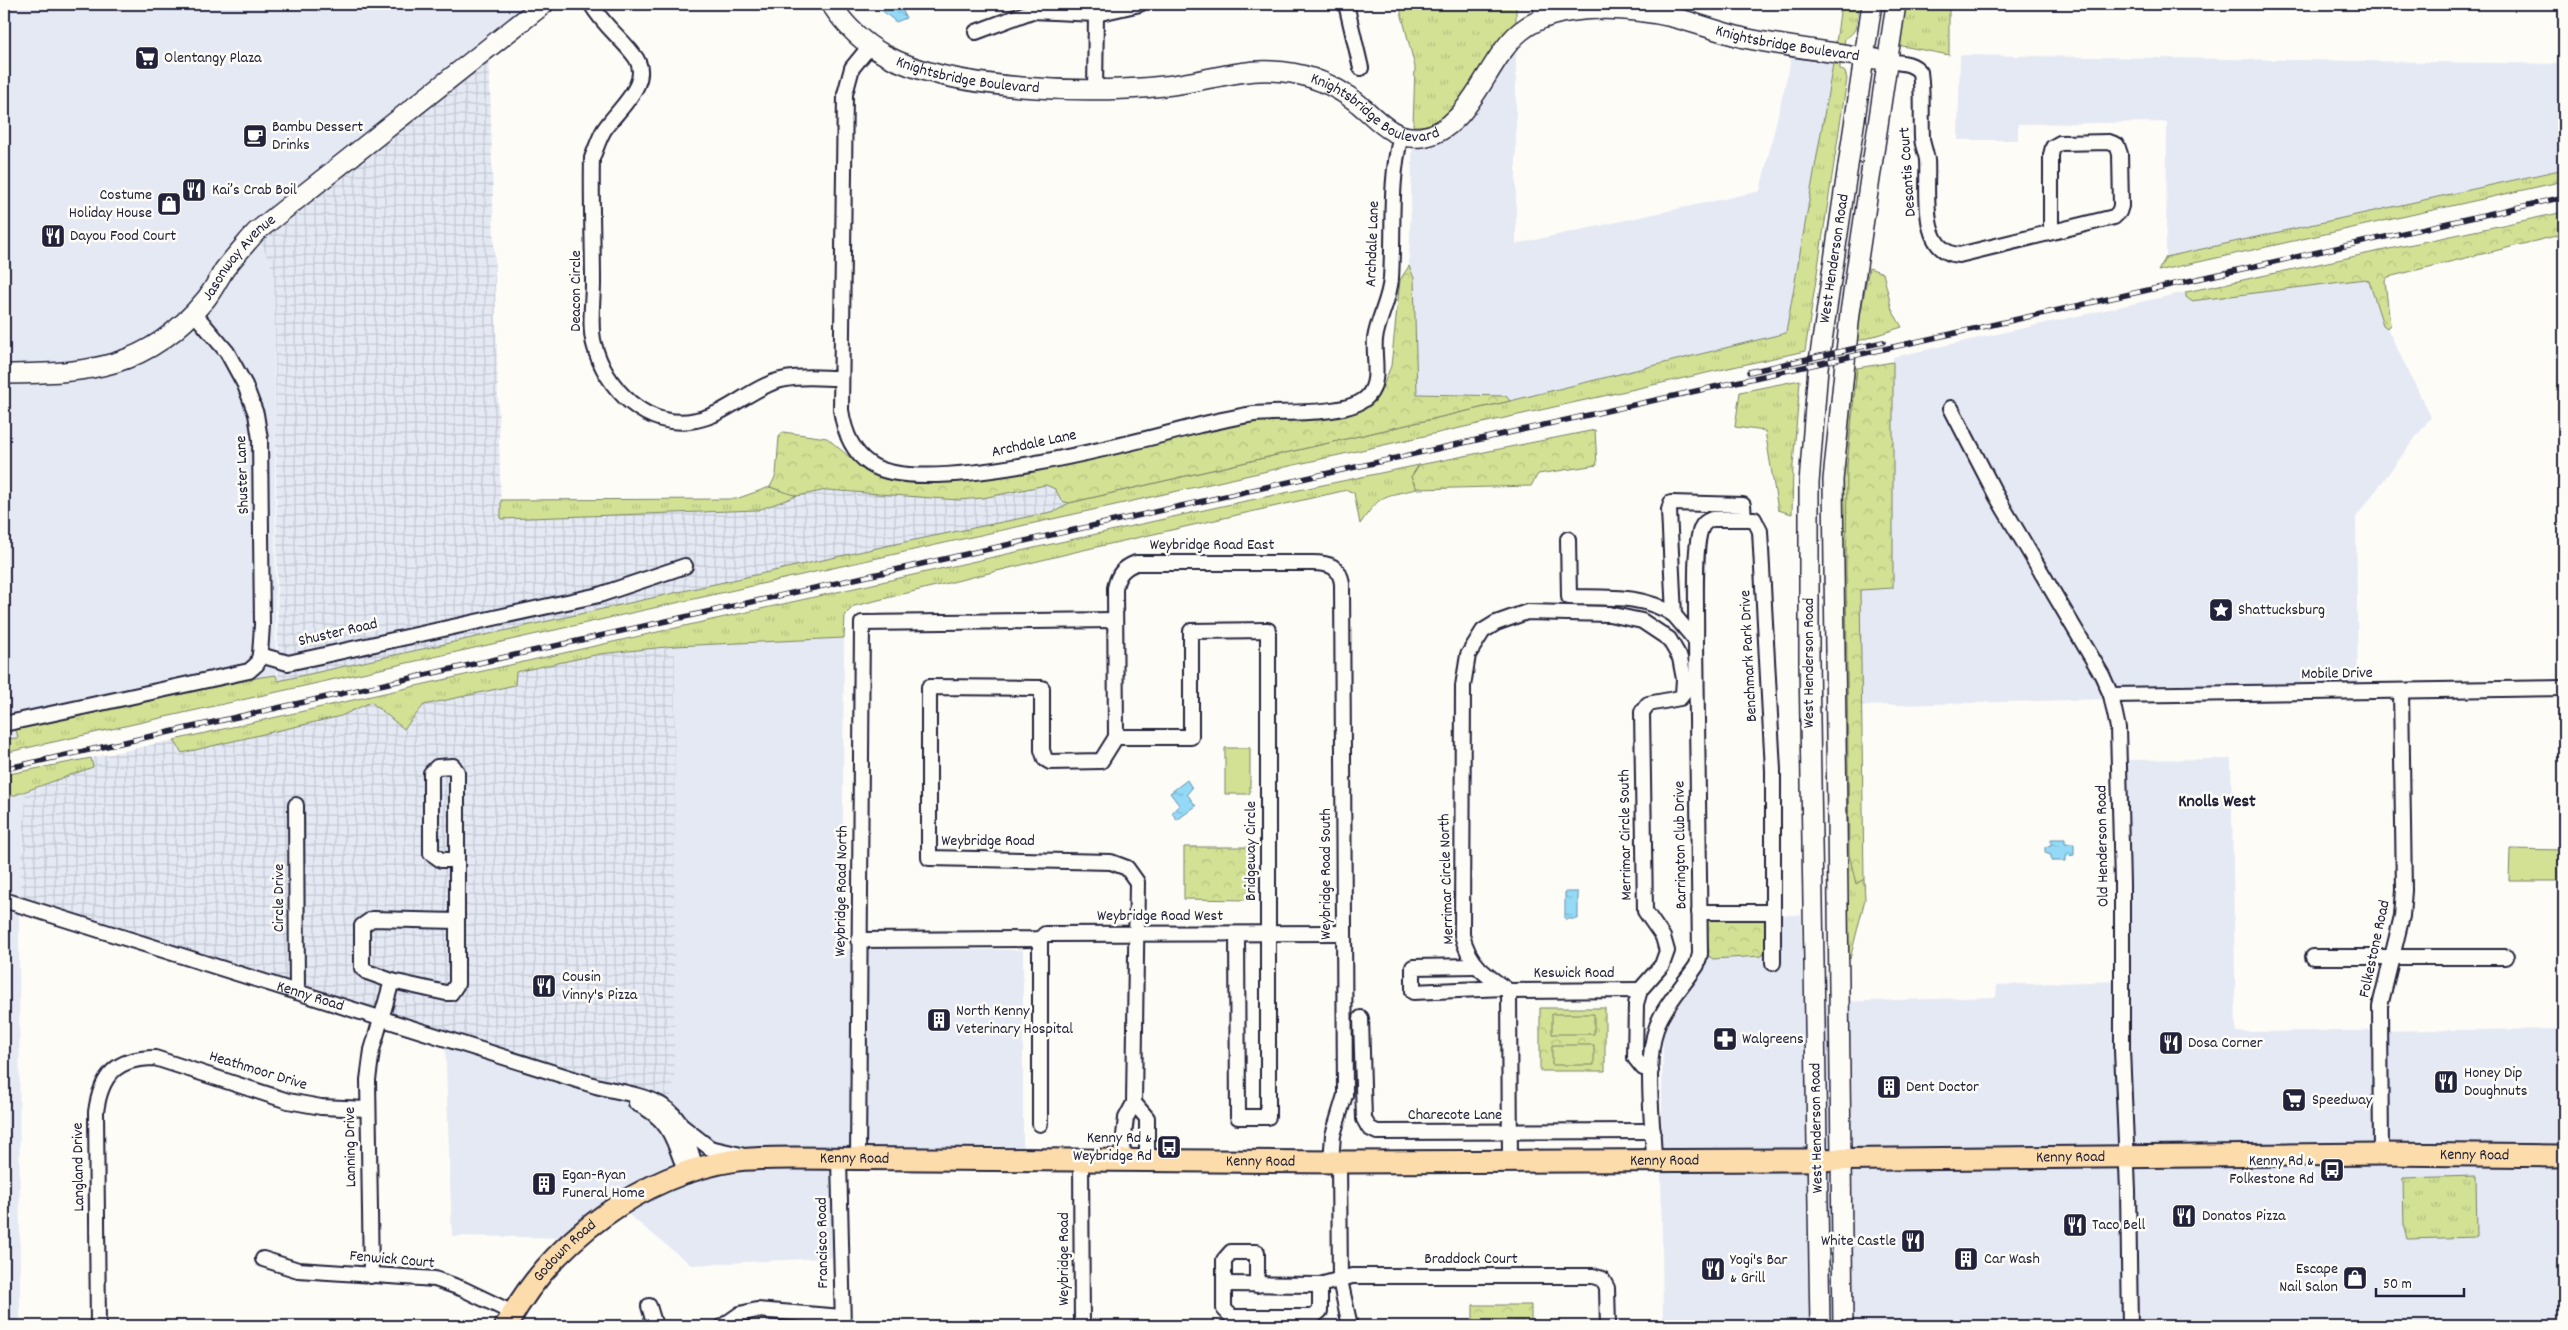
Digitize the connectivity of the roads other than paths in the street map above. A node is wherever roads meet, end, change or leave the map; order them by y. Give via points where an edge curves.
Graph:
1 (544, 4) edge
2 (591, 4) edge
3 (831, 4) edge
4 (1140, 4) edge
5 (1346, 4) edge
6 (1872, 4) edge
7 (1896, 4) edge
8 (1054, 8) edge
9 (1541, 10) edge
10 (1096, 14) junction
11 (976, 32) dead end
12 (870, 46) junction
13 (1864, 57) junction
14 (1888, 61) junction
15 (1361, 68) dead end
16 (1095, 90) junction
17 (1401, 135) junction
18 (2051, 231) junction
19 (194, 313) junction
20 (4, 374) edge
21 (842, 378) junction
22 (1951, 408) dead end
23 (1744, 518) junction
24 (1568, 539) dead end
25 (685, 566) dead end
26 (1342, 584) joint
27 (1674, 616) junction
28 (1115, 620) junction
29 (1696, 641) junction
30 (260, 655) junction
31 (2564, 688) edge
32 (2401, 691) junction
33 (1682, 694) joint
34 (2111, 695) junction
35 (4, 724) edge
36 (1116, 738) junction
37 (296, 804) dead end
38 (457, 860) junction
39 (4, 900) edge
40 (1699, 912) junction
41 (1774, 912) junction
42 (457, 921) junction
43 (1343, 933) junction
44 (1138, 934) junction
45 (1237, 934) junction
46 (1268, 934) junction
47 (1040, 939) junction
48 (858, 940) junction
49 (2391, 956) junction
50 (2313, 957) dead end
51 (2506, 957) dead end
52 (1773, 963) dead end
53 (1476, 966) junction
54 (392, 981) junction
55 (1506, 989) junction
56 (1640, 990) junction
57 (297, 992) junction
58 (1361, 1018) dead end
59 (381, 1019) junction
60 (169, 1061) joint
61 (1651, 1070) junction
62 (618, 1092) junction
63 (1134, 1103) junction
64 (367, 1109) junction
65 (680, 1124) junction
66 (1040, 1124) dead end
67 (1653, 1131) junction
68 (1510, 1132) junction
69 (2381, 1154) junction
70 (2564, 1156) edge
71 (2126, 1157) junction
72 (766, 1158) junction
73 (848, 1159) junction
74 (1654, 1160) junction
75 (1817, 1160) junction
76 (1840, 1160) junction
77 (1081, 1161) junction
78 (1121, 1161) junction
79 (1147, 1161) junction
80 (1510, 1161) junction
81 (1335, 1162) junction
82 (691, 1172) junction
83 (263, 1259) dead end
84 (371, 1276) junction
85 (1340, 1280) junction
86 (1224, 1284) junction
87 (1320, 1284) junction
88 (1257, 1285) junction
89 (649, 1306) dead end
90 (510, 1320) edge
91 (842, 1322) edge
92 (98, 1326) edge
93 (655, 1326) edge
94 (723, 1326) edge
95 (1082, 1326) edge
96 (1350, 1326) edge
97 (1608, 1326) edge
98 (1820, 1326) edge
99 (1843, 1326) edge
100 (2130, 1326) edge

1 - 19 main road, Jasonway Avenue via 256,232
2 - 21 street, Deacon Circle via 614,36 634,55 639,69 631,98 603,131 592,158 593,342 606,374 619,392 638,409 673,421 711,417 768,384 783,379
3 - 12 main road, Knightsbridge Boulevard
4 - 10 street
5 - 15 street
6 - 13 main road, West Henderson Road
7 - 14 main road, West Henderson Road
8 - 10 street
8 - 11 street via 1024,13
9 - 13 main road, Knightsbridge Boulevard via 1636,11 1668,16 1743,38
9 - 17 main road, Knightsbridge Boulevard via 1510,42 1450,125 1429,136
10 - 16 street
12 - 16 main road, Knightsbridge Boulevard via 914,67 962,78
12 - 21 street, Archdale Lane via 852,68 845,94
13 - 14 main road, Knightsbridge Boulevard
13 - 75 main road, West Henderson Road via 1818,368 1809,483
14 - 18 street, Desantis Court via 1915,66 1920,72 1922,140 1927,159 1927,208 1935,238 1943,250 1959,255
14 - 76 main road, West Henderson Road via 1850,313 1833,480
16 - 17 main road, Knightsbridge Boulevard via 1166,86 1255,72 1295,74 1340,91 1386,129
17 - 21 street, Archdale Lane via 1392,182 1391,280 1388,300 1376,333 1372,391 1363,401 1295,414 1228,418 979,473 906,475 869,463 852,444 842,416
18 - 18 street, Desantis Court via 2114,217 2120,212 2120,154 2117,145 2109,142 2060,143 2053,147
19 - 20 main road, Jasonway Avenue via 170,335 116,364 78,371
19 - 30 street, Shuster Lane via 227,352 256,414 262,464
22 - 34 street, Old Henderson Road via 1997,497
23 - 27 street via 1743,505 1671,503
23 - 29 street via 1712,519 1701,529
23 - 41 street, Benchmark Park Drive via 1754,518 1760,531 1773,770
24 - 27 street via 1569,597 1638,599 1660,606
25 - 30 street, Shuster Road via 599,595 288,663
26 - 28 street, Weybridge Road East via 1341,574 1335,567 1324,563 1136,563 1125,567 1118,576
26 - 43 street, Weybridge Road South
27 - 29 street
28 - 36 street, Weybridge Road East
28 - 48 street, Weybridge Road North via 862,623
29 - 40 street, Barrington Club Drive
30 - 35 street via 257,664 249,670
31 - 32 street, Mobile Drive
32 - 34 street, Mobile Drive
32 - 49 street, Folkestone Road via 2404,890 2402,916
33 - 53 street, Merrimar Circle North via 1684,679 1680,658 1669,639 1642,621 1609,614 1527,612 1483,631 1468,655 1463,678 1462,935 1466,953
33 - 56 street, Merrimar Circle South via 1676,700 1648,704 1642,712 1645,911 1663,936 1667,951 1662,964
34 - 71 street, Old Henderson Road via 2118,728
36 - 44 street, Weybridge Road via 1101,762 1050,762 1042,750 1042,688 929,687 929,858 1111,862 1127,868 1137,882
36 - 46 street, Bridgeway Circle via 1191,737 1191,631 1268,630
37 - 57 street, Circle Drive
38 - 38 street via 457,772 452,766 437,767 431,773 431,853 441,860
38 - 42 street
39 - 57 street, Kenny Road
40 - 41 street
40 - 61 street, Barrington Club Drive via 1700,954 1697,965 1657,1025
41 - 52 street, Benchmark Park Drive
42 - 54 street via 457,984 451,993
42 - 54 street via 372,919 365,923 362,926 362,968
43 - 46 street, Weybridge Road West
43 - 81 street, Weybridge Road South via 1346,1095 1334,1136
44 - 45 street, Weybridge Road West
44 - 47 street, Weybridge Road West via 1045,934
44 - 63 street, Weybridge Road
45 - 46 street, Weybridge Road West
45 - 46 street, Bridgeway Circle via 1238,1117 1268,1117
47 - 48 street, Weybridge Road West
47 - 66 street
48 - 73 street, Weybridge Road North
49 - 50 street
49 - 51 street
49 - 69 street, Folkestone Road via 2380,1006
53 - 55 street, Merrimar Circle North
53 - 55 street, Keswick Road via 1413,967 1413,992
54 - 59 street, Lanning Drive
55 - 56 street, Keswick Road
55 - 68 street
56 - 61 street via 1636,1004 1635,1058 1643,1068
57 - 59 street, Kenny Road
58 - 68 street, Charecote Lane via 1364,1119 1369,1128 1377,1132
59 - 62 street, Kenny Road
59 - 64 street, Lanning Drive via 372,1050
60 - 64 street, Heathmoor Drive via 288,1101 321,1107
60 - 92 street, Langland Drive via 142,1058 116,1067 107,1076 98,1100
61 - 67 street
62 - 65 street, Kenny Road via 664,1106
62 - 82 street, Kenny Road via 660,1117
63 - 78 street, Weybridge Road via 1126,1118
63 - 79 street via 1147,1118
64 - 84 street, Lanning Drive
65 - 72 street, Kenny Road via 710,1148
65 - 82 street, Kenny Road
67 - 68 street, Charecote Lane
67 - 74 street
68 - 80 street
69 - 70 main road, Kenny Road
69 - 71 main road, Kenny Road
71 - 76 main road, Kenny Road
71 - 100 street, Old Henderson Road
72 - 73 main road, Kenny Road
72 - 82 main road, Kenny Road via 737,1160
73 - 77 main road, Kenny Road
73 - 91 street, Francisco Road
74 - 75 main road, Kenny Road
74 - 80 main road, Kenny Road
75 - 76 main road, Kenny Road
75 - 98 main road, West Henderson Road
76 - 99 main road, West Henderson Road
77 - 78 main road, Kenny Road
77 - 95 street, Weybridge Road
78 - 79 main road, Kenny Road
79 - 81 main road, Kenny Road
80 - 81 main road, Kenny Road
81 - 85 street, Weybridge Road South
82 - 90 main road, Godown Road via 637,1196 577,1237 551,1263
83 - 84 street, Fenwick Court via 298,1270
84 - 90 street, Fenwick Court via 435,1279 463,1288
85 - 87 street, Braddock Court
85 - 96 street, Weybridge Road South
85 - 97 street, Braddock Court via 1352,1276 1594,1276 1602,1279 1607,1288
86 - 87 street via 1224,1310 1232,1317 1313,1317 1320,1311
86 - 88 street, Braddock Court
86 - 88 street via 1224,1260 1231,1252 1257,1252
87 - 88 street, Braddock Court
89 - 93 street
91 - 94 street via 758,1310 740,1314

